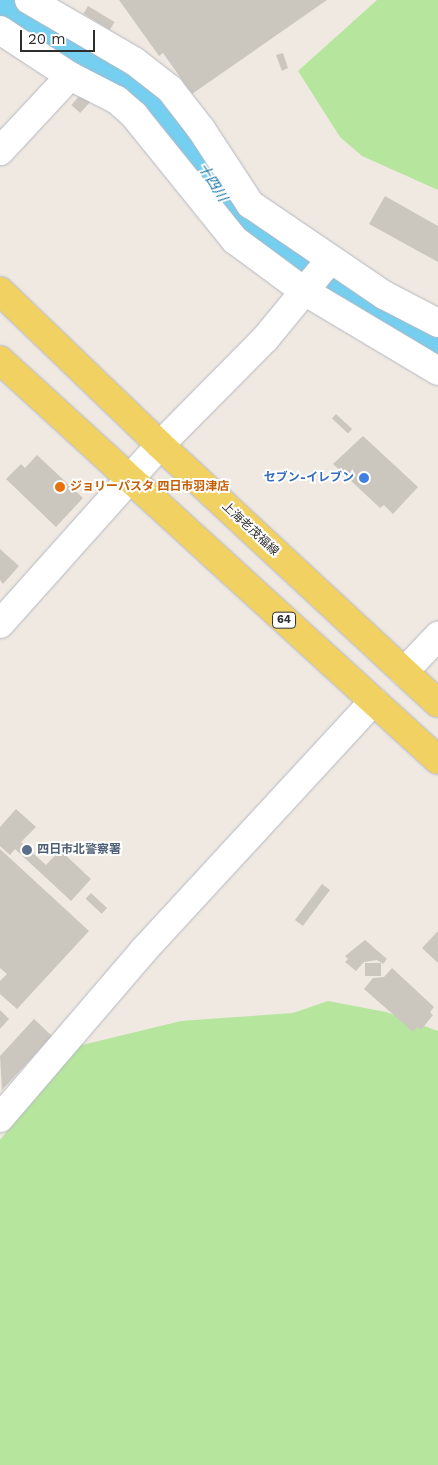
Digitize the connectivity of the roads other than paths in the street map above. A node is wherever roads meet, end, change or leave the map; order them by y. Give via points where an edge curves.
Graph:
1 (29, 0) edge
2 (0, 30) edge
3 (70, 76) junction
4 (180, 110) junction
5 (154, 129) dead end
6 (0, 151) edge
7 (329, 260) junction
8 (305, 289) junction
9 (0, 291) edge
10 (438, 324) edge
11 (4, 371) edge
12 (438, 371) edge
13 (160, 445) junction
14 (129, 481) junction
15 (0, 624) edge
16 (438, 636) edge
17 (404, 672) junction
18 (374, 701) junction
19 (438, 703) edge
20 (438, 760) edge
21 (0, 1118) edge

1 - 4 street via 150,72
2 - 3 street
3 - 6 street
3 - 8 street via 117,100 134,115 224,230
4 - 5 street
4 - 7 street via 250,204
7 - 8 street
7 - 10 street
8 - 12 street
8 - 13 street via 265,339
9 - 13 main road, 上海老茂福線
11 - 14 main road, 64
13 - 14 street
13 - 17 main road, 上海老茂福線
14 - 15 street
14 - 18 main road, 64
16 - 17 street
17 - 19 main road, 上海老茂福線
18 - 20 main road, 64
18 - 21 street via 143,951

